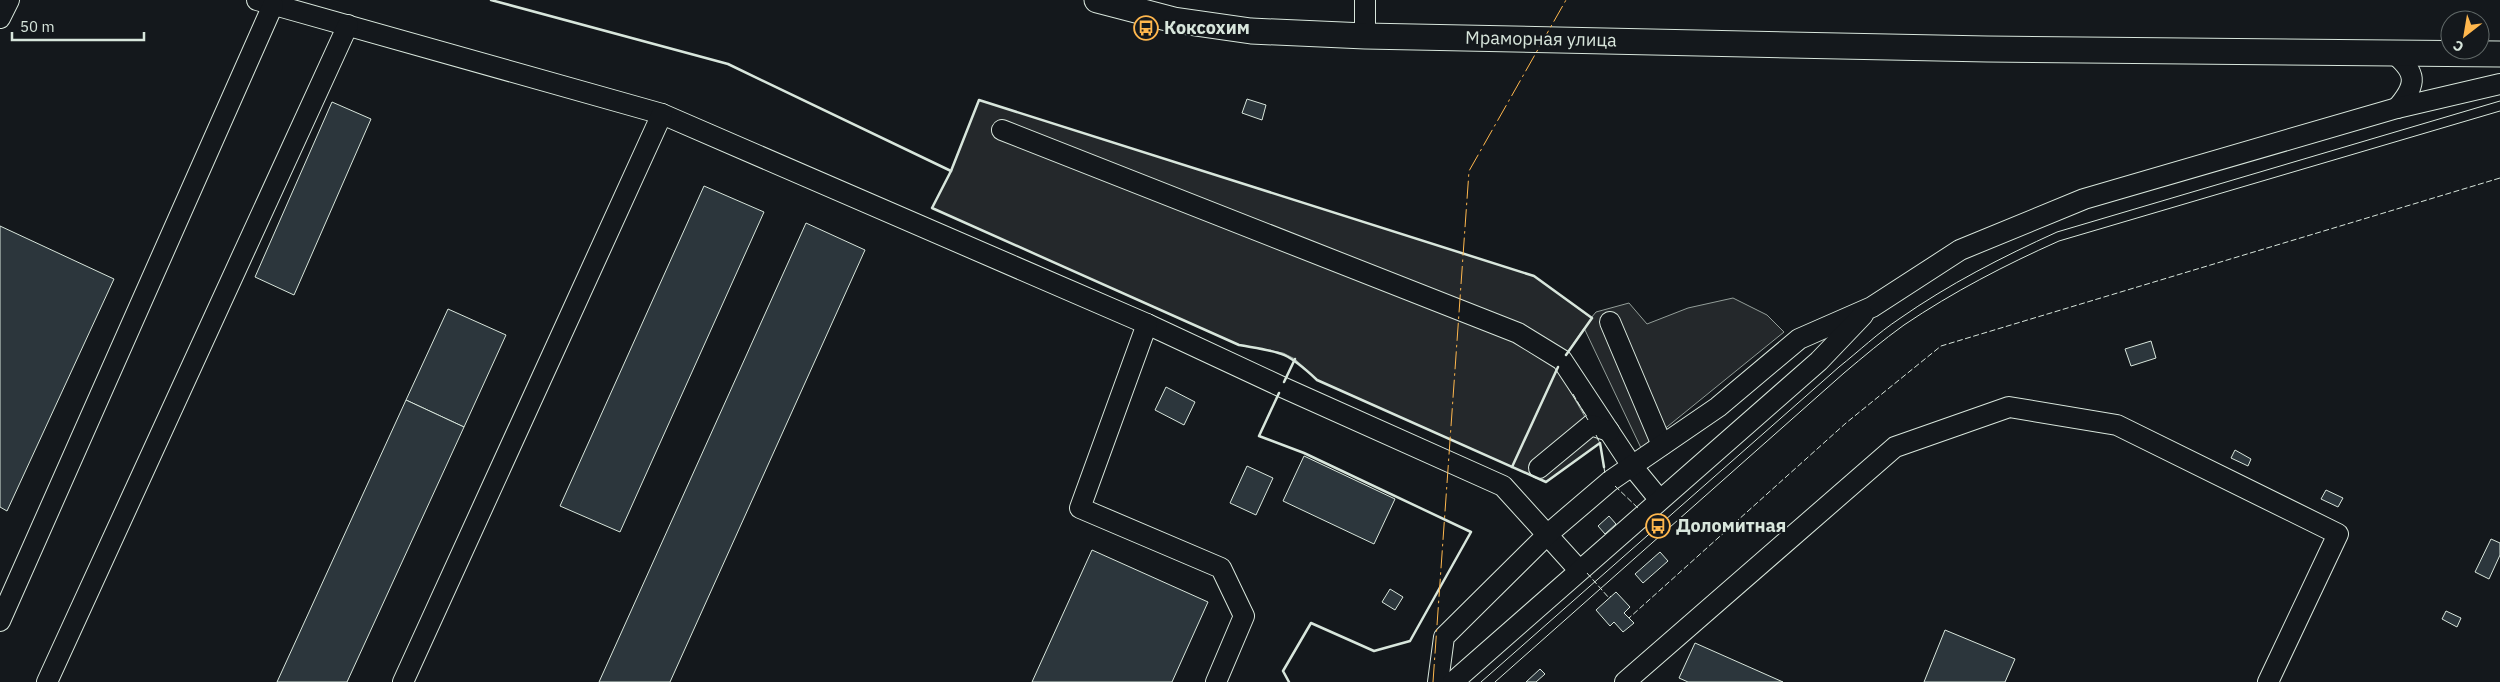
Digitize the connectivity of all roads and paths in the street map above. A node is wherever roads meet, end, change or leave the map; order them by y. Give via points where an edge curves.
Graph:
1 (9, 0) edge
2 (1097, 0) edge
3 (1365, 0) edge
4 (265, 2) edge
5 (0, 18) edge
6 (348, 26) junction
7 (1365, 36) junction
8 (2392, 52) junction
9 (2500, 54) edge
10 (2500, 84) edge
11 (2397, 108) junction
12 (662, 114) junction
13 (1002, 130) dead end
14 (1872, 307) junction
15 (1610, 322) dead end
16 (1147, 324) junction
17 (1609, 431) junction
18 (1662, 446) junction
19 (1632, 466) junction
20 (1539, 468) dead end
21 (1659, 499) junction
22 (1548, 534) junction
23 (1579, 570) junction
24 (0, 622) edge
25 (47, 682) edge
26 (403, 682) edge
27 (1216, 682) edge
28 (1438, 682) edge
29 (1453, 682) edge
30 (1625, 682) edge
31 (2268, 682) edge

1 - 5 street
2 - 7 main road, Мраморная улица via 1174,20 1241,29
3 - 7 street
4 - 6 street
4 - 24 street
6 - 12 street
6 - 25 street
7 - 8 main road, Мраморная улица via 1988,49
8 - 9 main road, Мраморная улица
8 - 11 street via 2408,64 2412,80 2408,95
10 - 11 street
11 - 14 street via 2084,199 1960,250
12 - 16 street
12 - 26 street
13 - 17 street via 1518,333 1562,360
14 - 18 street via 1799,339 1718,407
14 - 21 street via 1819,360
15 - 18 street
16 - 22 street via 1503,486
16 - 27 street via 1080,508 1221,568 1244,616
17 - 19 street
17 - 20 street via 1592,425
18 - 19 street
19 - 21 street
19 - 22 street
21 - 23 street
22 - 23 street
22 - 28 street via 1444,637
23 - 29 street
30 - 31 street via 1895,447 2009,407 2118,425 2338,534

